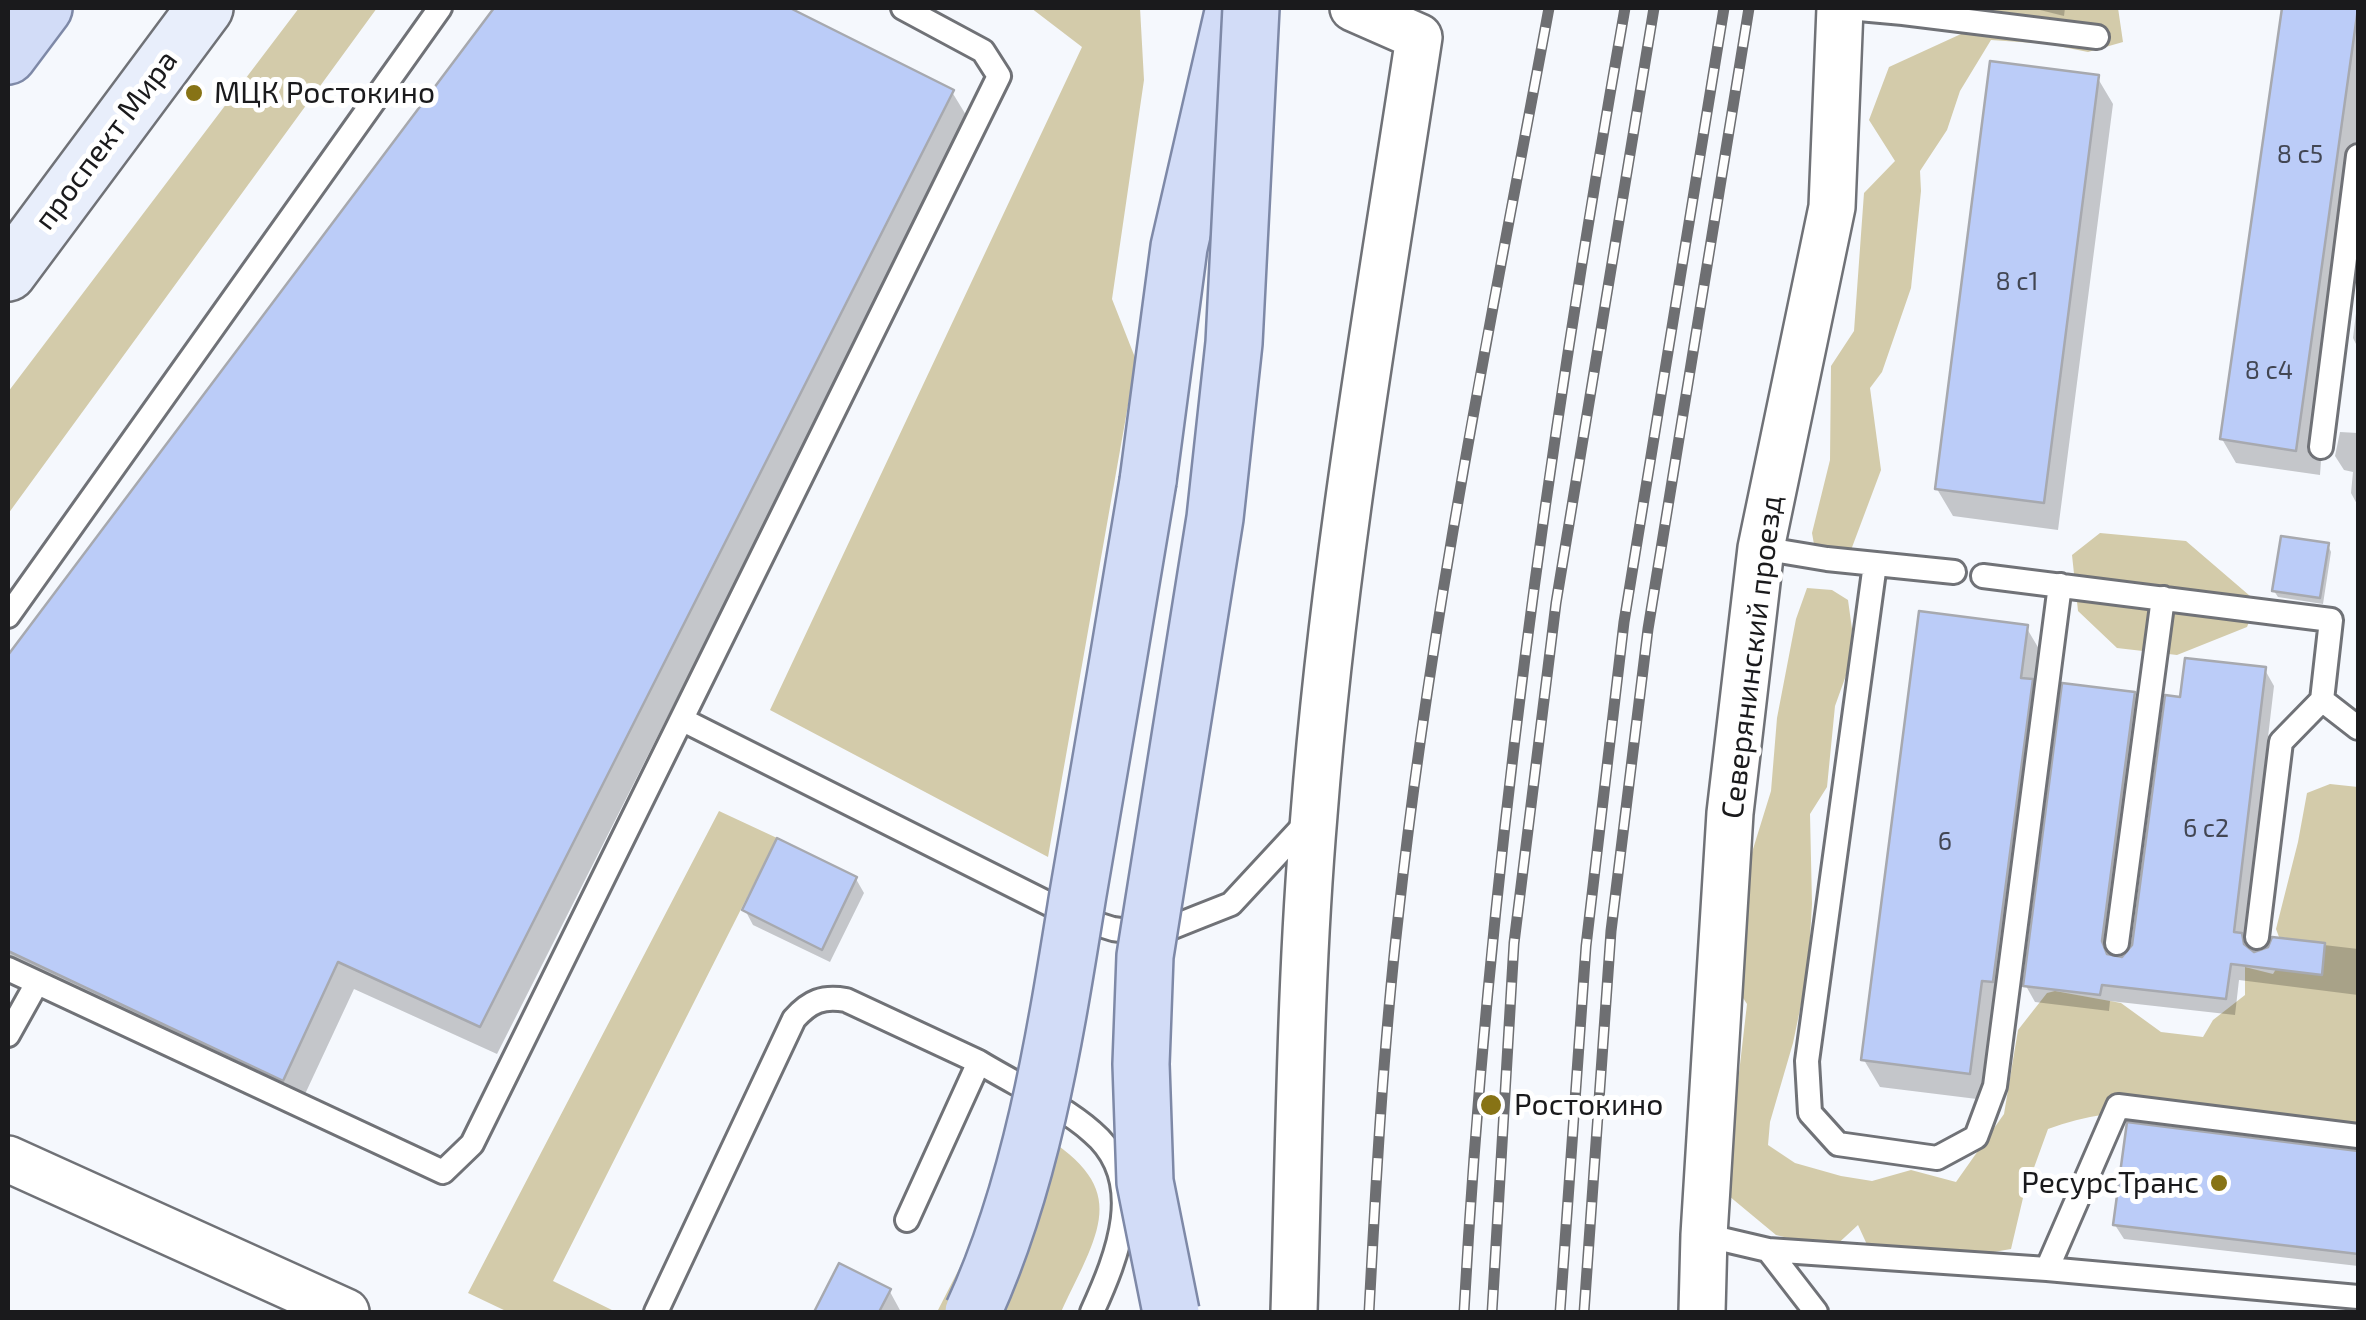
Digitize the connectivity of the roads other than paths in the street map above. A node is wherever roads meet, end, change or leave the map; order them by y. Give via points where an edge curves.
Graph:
1 (44, 8) edge
2 (205, 8) edge
3 (440, 8) edge
4 (903, 8) edge
5 (1234, 8) edge
6 (1250, 8) edge
7 (1353, 8) edge
8 (1840, 8) edge
9 (1848, 8) edge
10 (1904, 10) edge
11 (943, 17) edge
12 (2097, 37) dead end
13 (8, 56) edge
14 (2358, 156) edge
15 (8, 273) edge
16 (2321, 447) dead end
17 (1761, 548) junction
18 (1875, 564) junction
19 (1954, 572) dead end
20 (1983, 576) dead end
21 (2060, 585) junction
22 (2164, 598) junction
23 (8, 616) edge
24 (2322, 700) junction
25 (682, 720) junction
26 (2358, 728) edge
27 (1314, 815) junction
28 (2257, 937) dead end
29 (2117, 943) dead end
30 (8, 969) edge
31 (37, 982) junction
32 (8, 1034) edge
33 (979, 1062) junction
34 (2358, 1136) edge
35 (8, 1159) edge
36 (907, 1220) dead end
37 (1704, 1235) junction
38 (1768, 1250) junction
39 (2047, 1269) junction
40 (2358, 1296) edge
41 (346, 1312) edge
42 (656, 1312) edge
43 (972, 1312) edge
44 (1092, 1312) edge
45 (1172, 1312) edge
46 (1294, 1312) edge
47 (1702, 1312) edge
48 (1816, 1312) edge

1 - 13 main road
2 - 15 main road, проспект Мира
3 - 23 lane
4 - 11 lane
5 - 43 main road, bridge via 1178,247 1148,481 1061,1000 1029,1154 1000,1253
6 - 45 main road, bridge via 1232,362 1141,1011 1145,1182
7 - 27 street via 1419,37 1334,607
8 - 17 street, Северянинский проезд via 1832,207
9 - 10 lane
10 - 12 lane
11 - 25 lane via 983,50 999,76
14 - 16 lane
17 - 18 lane
17 - 37 street, Северянинский проезд via 1730,814
18 - 19 lane
18 - 21 lane via 1807,1062 1810,1113 1838,1144 1937,1158 1976,1137 1995,1086
20 - 21 lane
21 - 22 lane
22 - 24 lane via 2331,620
22 - 29 lane
24 - 26 lane
24 - 28 lane via 2281,742
25 - 27 lane via 1075,917 1143,934 1230,904
25 - 31 lane via 472,1144 443,1172
27 - 46 street
30 - 31 lane
31 - 32 lane
33 - 36 lane
33 - 42 lane via 846,1000 826,997 805,1006
33 - 44 lane via 1091,1130 1122,1178 1120,1244
34 - 39 lane via 2118,1106
35 - 41 street
37 - 38 lane
37 - 47 street, Северянинский проезд
38 - 39 lane
38 - 48 lane
39 - 40 lane

